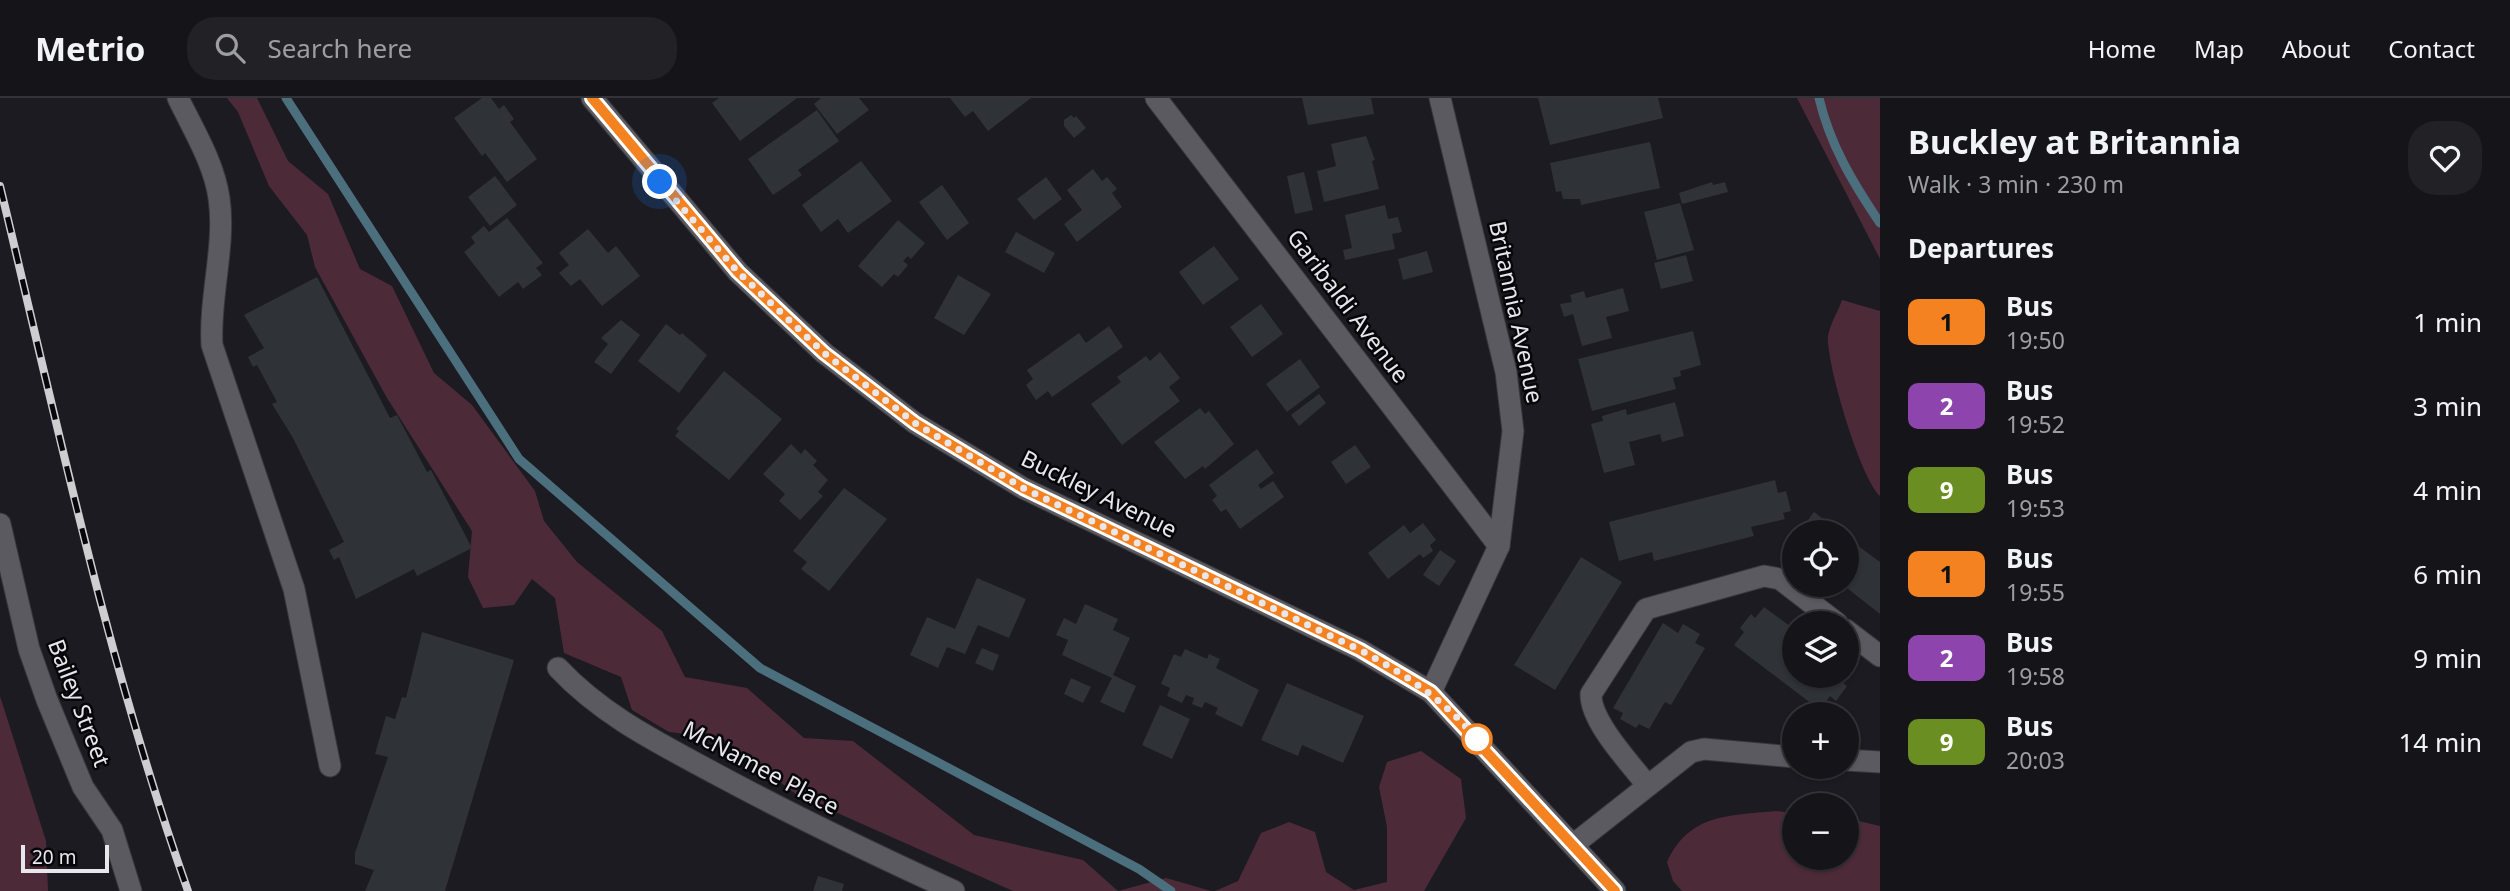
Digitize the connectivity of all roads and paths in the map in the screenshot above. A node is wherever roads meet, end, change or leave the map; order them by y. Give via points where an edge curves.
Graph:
1 (178, 98) edge
2 (592, 98) edge
3 (1156, 98) edge
4 (1440, 98) edge
5 (0, 524) edge
6 (1499, 546) junction
7 (1821, 611) edge
8 (1859, 640) edge
9 (1880, 656) edge
10 (558, 668) dead end
11 (1431, 692) junction
12 (1782, 756) edge
13 (1859, 761) edge
14 (1880, 762) edge
15 (330, 766) dead end
16 (1647, 785) junction
17 (1573, 845) junction
18 (131, 891) edge
19 (954, 891) edge
20 (1615, 891) edge

1 - 15 street via 206,154 219,198 210,313 212,345 294,589
2 - 11 street, Buckley Avenue via 738,272 824,353 915,423 1023,488 1360,650
3 - 6 street, Garibaldi Avenue
4 - 6 street, Britannia Avenue via 1511,400 1511,457
5 - 18 street, Bailey Street via 29,649 47,700 83,787 112,830
6 - 11 street, Britannia Avenue
7 - 16 street via 1780,579 1764,576 1646,609 1591,700 1596,716
8 - 9 street
10 - 19 street, McNamee Place via 578,689 636,731 826,833
11 - 17 street, Buckley Avenue
12 - 16 street via 1704,749 1690,752
13 - 14 street
16 - 17 street
17 - 20 street, Buckley Avenue

